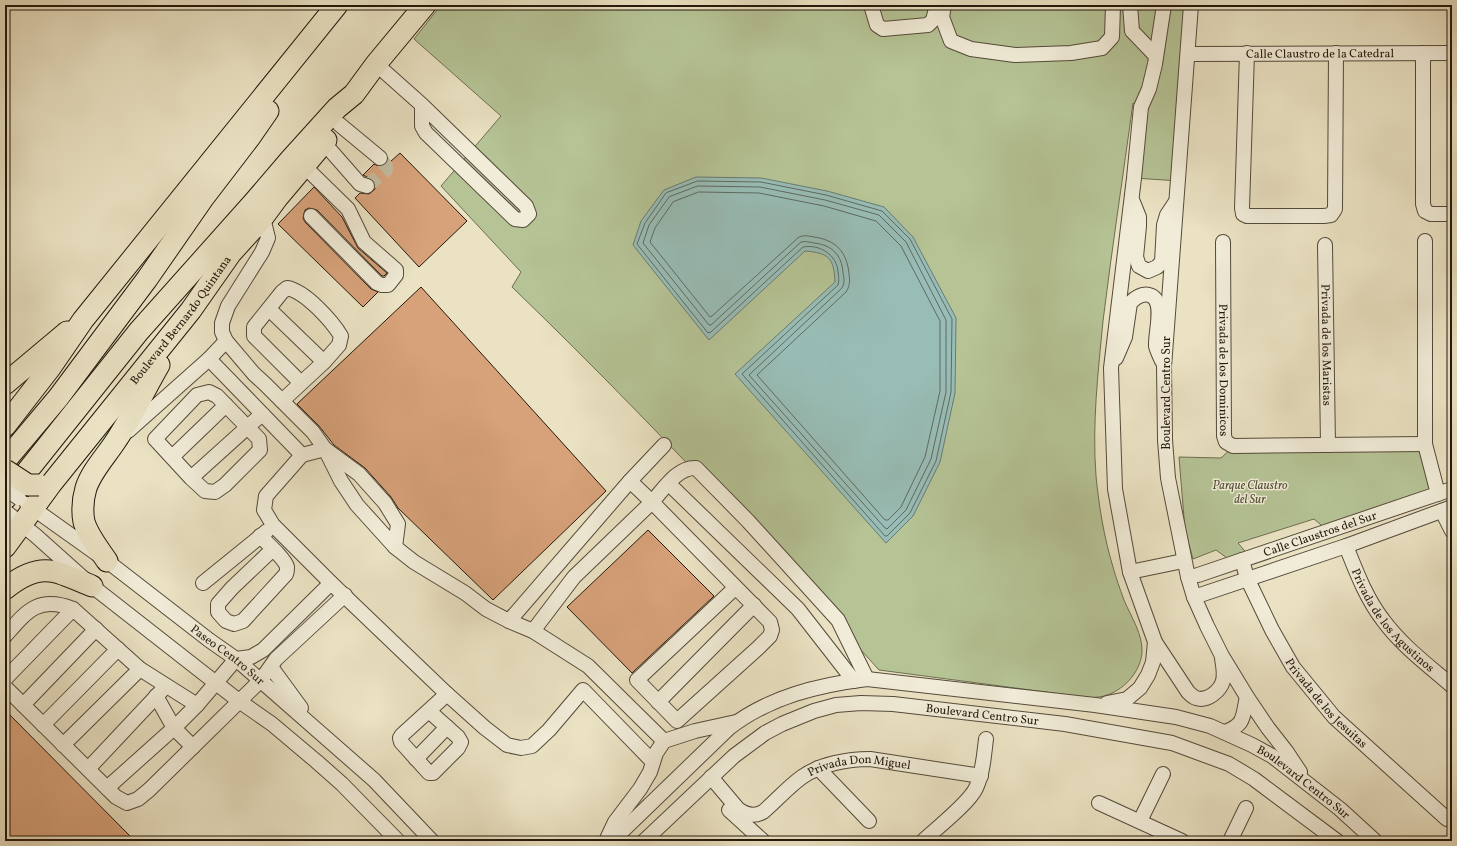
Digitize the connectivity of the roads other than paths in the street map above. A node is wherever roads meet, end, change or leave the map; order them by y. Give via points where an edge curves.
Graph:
1 (337, 5) edge
2 (425, 5) edge
3 (872, 5) edge
4 (937, 5) edge
5 (944, 5) edge
6 (1113, 5) edge
7 (1130, 5) edge
8 (1164, 5) edge
9 (1190, 5) edge
10 (309, 40) junction
11 (1247, 53) junction
12 (1336, 53) junction
13 (1423, 53) junction
14 (1452, 53) edge
15 (1188, 54) junction
16 (1156, 56) junction
17 (376, 64) junction
18 (354, 94) junction
19 (422, 105) junction
20 (339, 124) junction
21 (324, 143) junction
22 (380, 158) dead end
23 (304, 166) junction
24 (367, 186) dead end
25 (1132, 200) junction
26 (1177, 201) junction
27 (1452, 214) edge
28 (310, 216) dead end
29 (261, 220) junction
30 (1425, 241) dead end
31 (1223, 242) dead end
32 (1325, 245) dead end
33 (269, 309) junction
34 (84, 320) junction
35 (172, 334) junction
36 (226, 341) junction
37 (209, 359) junction
38 (324, 362) junction
39 (1164, 367) junction
40 (1110, 368) junction
41 (301, 383) junction
42 (5, 384) edge
43 (282, 401) junction
44 (226, 405) junction
45 (262, 414) junction
46 (5, 426) edge
47 (248, 427) junction
48 (117, 441) junction
49 (1425, 444) junction
50 (664, 445) dead end
51 (1328, 445) junction
52 (325, 449) junction
53 (302, 455) junction
54 (172, 457) junction
55 (5, 461) edge
56 (5, 470) edge
57 (191, 478) junction
58 (630, 481) junction
59 (45, 484) junction
60 (669, 484) junction
61 (5, 489) edge
62 (1452, 489) edge
63 (1438, 494) junction
64 (652, 502) junction
65 (16, 509) edge
66 (1447, 509) edge
67 (1392, 510) junction
68 (273, 525) junction
69 (1399, 527) junction
70 (1452, 531) edge
71 (260, 536) junction
72 (395, 546) junction
73 (1346, 546) junction
74 (5, 547) edge
75 (273, 549) junction
76 (1242, 560) junction
77 (107, 561) junction
78 (1184, 561) junction
79 (559, 565) junction
80 (1130, 572) junction
81 (574, 577) junction
82 (1188, 577) junction
83 (1247, 578) junction
84 (204, 583) dead end
85 (331, 583) junction
86 (92, 586) junction
87 (735, 588) junction
88 (5, 589) edge
89 (345, 595) junction
90 (1194, 596) junction
91 (754, 605) junction
92 (73, 609) junction
93 (509, 621) junction
94 (840, 624) junction
95 (96, 629) junction
96 (533, 631) junction
97 (5, 636) edge
98 (822, 639) junction
99 (1155, 642) junction
100 (118, 649) junction
101 (1222, 656) junction
102 (236, 659) junction
103 (588, 666) junction
104 (271, 667) junction
105 (140, 669) junction
106 (5, 679) edge
107 (261, 680) junction
108 (861, 680) junction
109 (215, 682) junction
110 (166, 686) junction
111 (1452, 686) edge
112 (5, 687) edge
113 (584, 690) junction
114 (447, 694) junction
115 (156, 696) junction
116 (1247, 697) junction
117 (239, 700) junction
118 (658, 702) junction
119 (23, 704) junction
120 (197, 705) junction
121 (1095, 705) junction
122 (429, 712) junction
123 (738, 721) junction
124 (43, 724) junction
125 (447, 727) junction
126 (174, 728) junction
127 (316, 728) junction
128 (1225, 732) junction
129 (986, 739) dead end
130 (664, 741) junction
131 (63, 745) junction
132 (193, 747) junction
133 (416, 759) junction
134 (653, 762) junction
135 (818, 768) junction
136 (88, 769) junction
137 (1163, 774) dead end
138 (981, 776) junction
139 (709, 780) junction
140 (1305, 781) junction
141 (107, 788) junction
142 (1099, 803) dead end
143 (1246, 808) dead end
144 (1447, 819) dead end
145 (412, 820) junction
146 (868, 821) dead end
147 (1140, 821) junction
148 (652, 838) edge
149 (398, 841) edge
150 (432, 841) edge
151 (441, 841) edge
152 (606, 841) edge
153 (612, 841) edge
154 (763, 841) edge
155 (923, 841) edge
156 (1182, 841) edge
157 (1230, 841) edge
158 (1337, 841) edge
159 (1375, 841) edge

1 - 10 highway
2 - 17 highway, Boulevard Bernardo Quintana
3 - 4 street via 877,25 883,30 928,25 933,20
5 - 6 street via 942,17 951,41 970,49 1015,55 1071,53 1102,48 1112,37
7 - 16 street via 1132,31
8 - 16 street, Boulevard Centro Sur
9 - 15 street, Boulevard Centro Sur
10 - 34 highway
10 - 55 highway via 294,75 250,137 62,392
11 - 12 street, Calle Claustro de la Catedral
11 - 12 street via 1242,208 1243,214 1247,216 1324,216 1331,215 1335,209
11 - 15 street, Calle Claustro de la Catedral
12 - 13 street, Calle Claustro de la Catedral
13 - 14 street, Calle Claustro de la Catedral
13 - 27 street via 1423,204 1425,211 1431,214
15 - 26 street, Boulevard Centro Sur
16 - 25 street, Boulevard Centro Sur via 1149,89 1141,107
17 - 18 highway, Boulevard Bernardo Quintana
17 - 19 street
18 - 20 highway, Boulevard Bernardo Quintana via 351,106
18 - 65 highway, Boulevard Bernardo Quintana via 337,108 295,154 139,331
19 - 19 street via 526,206 529,214 523,220 515,219 426,133 422,126
20 - 21 highway, Boulevard Bernardo Quintana
20 - 22 street
21 - 23 highway, Boulevard Bernardo Quintana
21 - 24 street via 360,184
23 - 28 street via 348,209 364,242 396,270 394,278 388,285 377,283
23 - 29 highway, Boulevard Bernardo Quintana
25 - 26 street via 1139,217 1136,256 1139,266 1148,270 1157,268 1162,262 1164,225 1167,215
25 - 40 street, Boulevard Centro Sur
26 - 39 street, Boulevard Centro Sur
29 - 35 highway, Boulevard Bernardo Quintana via 231,253
29 - 36 street via 268,238 228,306 222,323
30 - 49 street
31 - 51 street, Privada de los Dominicos via 1226,442 1233,446
32 - 51 street, Privada de los Maristas
33 - 38 street
33 - 38 street via 288,288 294,289 319,310 341,336 339,345
33 - 41 street via 254,327 254,336
34 - 42 highway
34 - 46 highway
35 - 48 highway via 162,360
35 - 59 highway, Boulevard Bernardo Quintana
36 - 37 street
36 - 43 street via 254,374
37 - 45 street
37 - 48 street
38 - 41 street
39 - 40 street via 1156,348 1159,304 1155,297 1148,294 1137,297 1130,303 1126,336
39 - 78 street, Boulevard Centro Sur via 1168,478
40 - 80 street, Boulevard Centro Sur via 1115,490
41 - 43 street
43 - 52 street via 313,432
44 - 47 street
44 - 54 street
44 - 54 street via 209,392 197,395 155,439
45 - 47 street
45 - 53 street
47 - 57 street
47 - 57 street via 259,439 260,450 225,485 215,492 205,491
48 - 77 highway via 90,481 83,502 84,521
49 - 51 street, Privada de los Dominicos
49 - 63 street
50 - 58 street
52 - 53 street
52 - 72 street via 357,505
52 - 72 street via 359,474 386,503 398,524
53 - 68 street via 266,496 264,510
54 - 57 street
56 - 59 highway, bridge via 28,485
58 - 64 street
58 - 79 street
59 - 65 highway, Boulevard Bernardo Quintana
60 - 64 street
60 - 94 street via 684,470 696,468 714,484 811,589
60 - 98 street via 798,609
61 - 65 street, Paseo Centro Sur, bridge
62 - 63 street, Calle Claustros del Sur
63 - 67 street, Calle Claustros del Sur
64 - 81 street
64 - 87 street
65 - 74 highway, Boulevard Bernardo Quintana
65 - 77 street, Paseo Centro Sur
65 - 86 street, Paseo Centro Sur
66 - 69 street, Calle Claustros del Sur
66 - 70 street
67 - 69 street
67 - 76 street, Calle Claustros del Sur
68 - 71 street
68 - 85 street
69 - 73 street, Calle Claustros del Sur
71 - 75 street
71 - 84 street
72 - 93 street via 414,562
73 - 83 street, Calle Claustros del Sur
73 - 111 street, Privada de los Agustinos via 1363,587 1382,620 1408,649
75 - 75 street via 285,562 286,574 243,621 234,624 226,621 218,612 218,604
76 - 82 street, Calle Claustros del Sur
76 - 83 street, Privada de los Jesuitas
77 - 102 street, Paseo Centro Sur
78 - 80 street
78 - 82 street, Boulevard Centro Sur
79 - 81 street
79 - 93 street
80 - 99 street, Boulevard Centro Sur
81 - 96 street
82 - 90 street, Boulevard Centro Sur
83 - 90 street, Calle Claustros del Sur
83 - 144 street, Privada de los Jesuitas via 1272,630 1294,667 1334,717
85 - 89 street
85 - 102 street via 263,650 251,657
86 - 88 highway via 51,571 38,571 16,580
86 - 109 street, Paseo Centro Sur
87 - 91 street
87 - 118 street via 637,680
89 - 104 street via 276,659
89 - 114 street
90 - 101 street, Boulevard Centro Sur
91 - 118 street
91 - 118 street via 770,622 770,636 677,721
92 - 95 street
92 - 97 street via 53,604 30,609
92 - 106 street
93 - 96 street
94 - 98 street
94 - 108 street
95 - 100 street
95 - 119 street
96 - 103 street
98 - 108 street
99 - 101 street via 1188,692 1196,698 1210,696 1221,686 1224,673
99 - 121 street, Boulevard Centro Sur via 1153,662 1140,688 1128,699
100 - 105 street
100 - 124 street
101 - 116 street, Boulevard Centro Sur
102 - 107 street, Paseo Centro Sur
102 - 109 street
103 - 113 street via 588,680
103 - 130 street
104 - 107 street
104 - 127 street
105 - 110 street
105 - 131 street
107 - 117 street
107 - 127 street, Paseo Centro Sur
108 - 121 street, Boulevard Centro Sur
108 - 123 street, Boulevard Centro Sur via 832,684 792,695
109 - 117 street, Paseo Centro Sur
109 - 120 street
110 - 115 street
110 - 120 street
112 - 119 street
113 - 114 street via 532,746 522,748 507,745
113 - 134 street
114 - 122 street
115 - 126 street
115 - 136 street
116 - 128 street via 1241,721 1236,727
116 - 140 street, Boulevard Centro Sur
117 - 132 street
117 - 149 street, Paseo Centro Sur via 272,724 342,784
119 - 124 street
120 - 126 street
121 - 128 street, Boulevard Centro Sur via 1176,717
122 - 125 street
122 - 133 street via 400,738
123 - 130 street
123 - 153 street, Boulevard Centro Sur
124 - 131 street
125 - 133 street
125 - 133 street via 461,742 458,748 433,773 429,773
126 - 132 street
126 - 141 street
127 - 145 street, Paseo Centro Sur via 374,780
128 - 140 street, Boulevard Centro Sur via 1272,756
129 - 138 street
130 - 134 street
131 - 136 street
132 - 141 street via 138,799 127,803
134 - 152 street via 640,789 614,822
135 - 138 street, Privada Don Miguel via 851,759 870,759
135 - 139 street, Privada Don Miguel via 802,776 763,812 752,815 738,809
135 - 146 street
136 - 141 street
137 - 147 street
138 - 155 street via 976,789 968,799
139 - 148 street, Boulevard Centro Sur
139 - 154 street via 728,809
139 - 158 street, Boulevard Centro Sur via 750,742 788,721 836,705 893,704 1065,724 1172,743 1228,764 1254,778
140 - 159 street, Boulevard Centro Sur
142 - 147 street
143 - 157 street
145 - 150 street, Paseo Centro Sur
145 - 151 street via 423,822
147 - 156 street

